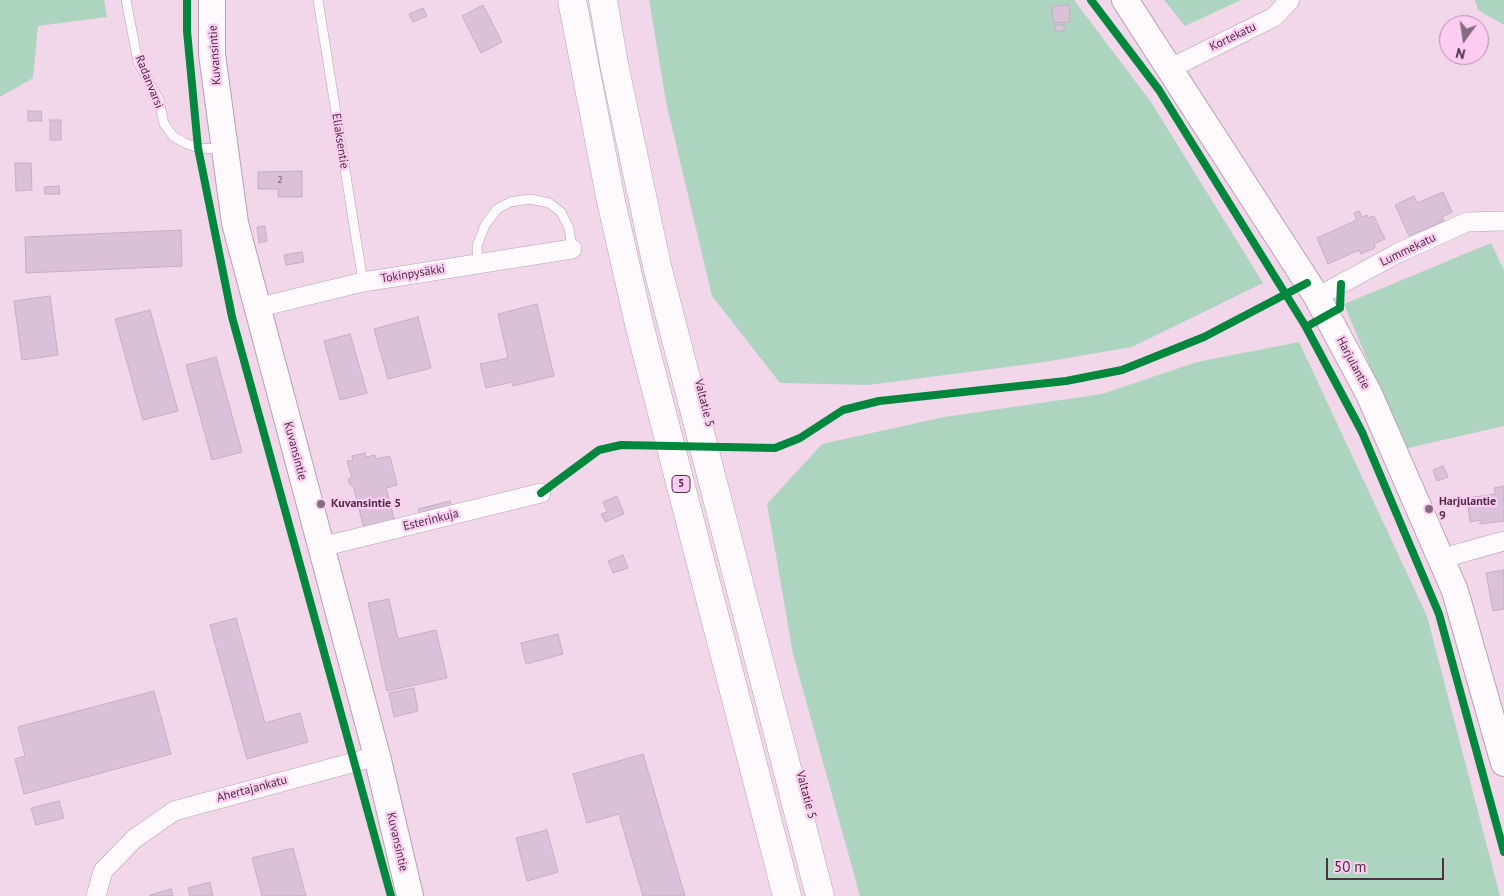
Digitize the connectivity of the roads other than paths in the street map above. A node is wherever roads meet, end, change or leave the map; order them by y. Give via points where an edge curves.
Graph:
1 (126, 0) edge
2 (212, 0) edge
3 (318, 0) edge
4 (572, 0) edge
5 (603, 0) edge
6 (1125, 0) edge
7 (1290, 0) edge
8 (1171, 68) junction
9 (225, 149) junction
10 (1504, 220) edge
11 (572, 249) joint
12 (478, 264) junction
13 (363, 282) junction
14 (1317, 297) junction
15 (256, 308) junction
16 (541, 493) dead end
17 (1504, 541) edge
18 (321, 547) junction
19 (1440, 559) junction
20 (377, 756) junction
21 (1504, 763) edge
22 (96, 896) edge
23 (410, 896) edge
24 (787, 896) edge
25 (820, 896) edge

1 - 9 lane, Radanvarsi via 138,62 159,100 164,124 173,136 198,148
2 - 9 street, Kuvansintie via 212,54
3 - 13 lane, Eliaksentie
4 - 24 highway, 5 via 610,202 639,324
5 - 25 highway, Valtatie 5 via 657,266
6 - 8 street, Harjulantie
7 - 8 street, Kortekatu via 1274,17
8 - 14 street, Harjulantie
9 - 15 street, Kuvansintie via 235,223
10 - 14 street, Lummekatu via 1467,222 1398,253
11 - 12 street, Tokinpysäkki
11 - 12 lane via 561,212 549,204 530,199 510,202 497,209 484,225 477,246
12 - 13 street, Tokinpysäkki
13 - 15 street, Tokinpysäkki
14 - 19 street, Harjulantie via 1369,394
15 - 18 street, Kuvansintie
16 - 18 street, Esterinkuja
17 - 19 street
18 - 20 street, Kuvansintie
19 - 21 street, Harjulantie via 1455,591
20 - 22 street, Ahertajankatu via 174,811 134,838 103,871
20 - 23 street, Kuvansintie

